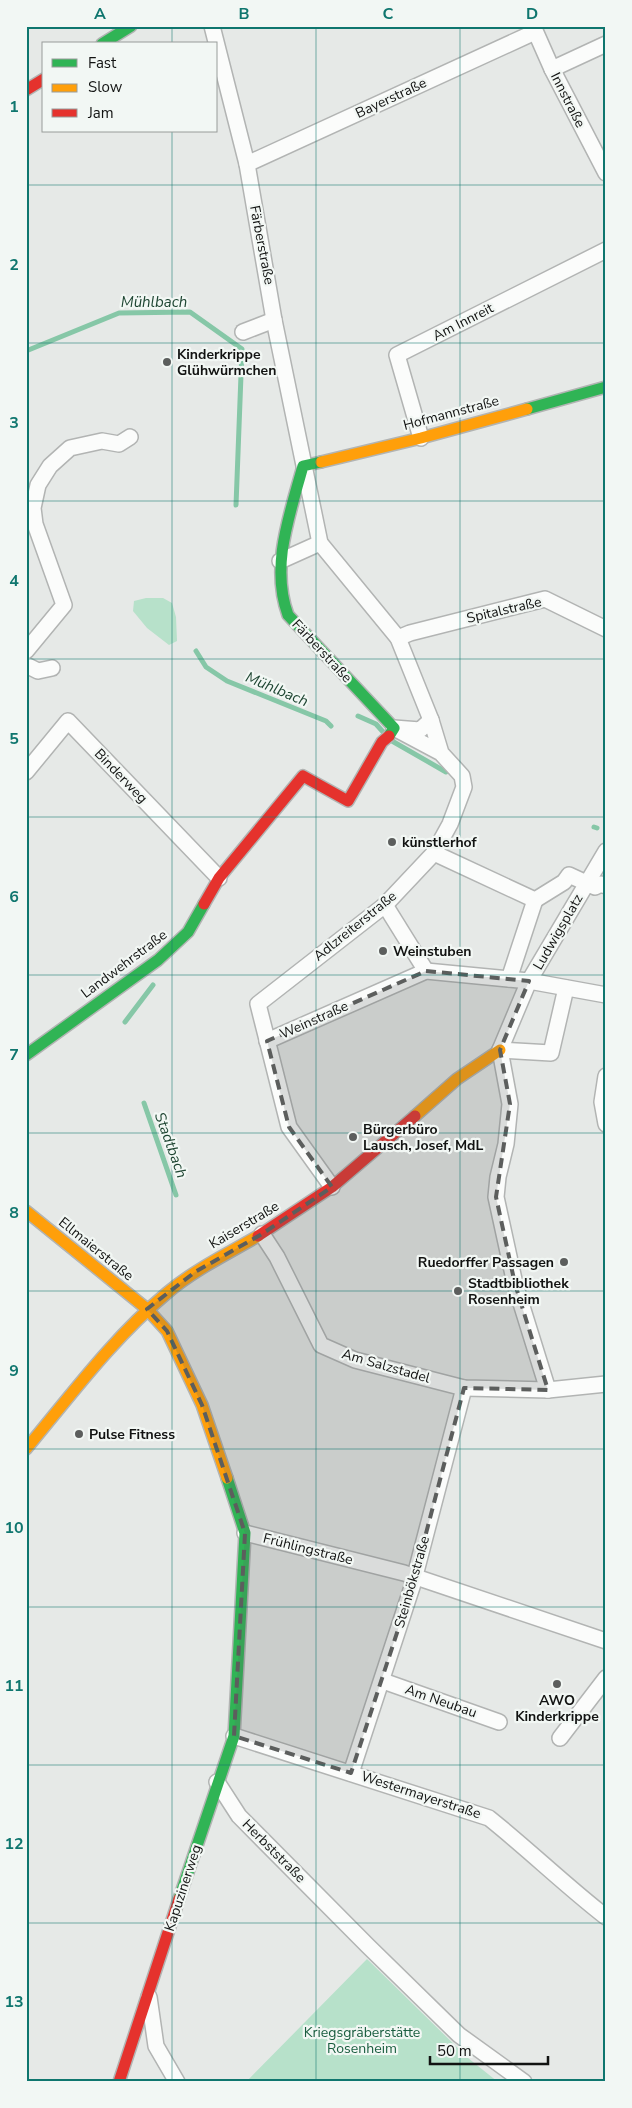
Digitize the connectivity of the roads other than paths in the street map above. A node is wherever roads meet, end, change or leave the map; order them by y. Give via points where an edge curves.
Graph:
1 (131, 26) edge
2 (212, 26) edge
3 (534, 29) edge
4 (105, 42) edge
5 (216, 42) edge
6 (606, 44) edge
7 (218, 50) edge
8 (552, 69) junction
9 (42, 80) edge
10 (26, 90) edge
11 (247, 164) junction
12 (606, 174) edge
13 (606, 250) edge
14 (274, 320) junction
15 (243, 332) dead end
16 (606, 387) edge
17 (130, 437) dead end
18 (421, 438) junction
19 (303, 466) junction
20 (320, 543) junction
21 (280, 561) junction
22 (606, 629) edge
23 (398, 638) junction
24 (26, 651) edge
25 (26, 665) edge
26 (52, 668) dead end
27 (431, 720) junction
28 (388, 736) junction
29 (441, 753) junction
30 (26, 772) edge
31 (462, 776) joint
32 (606, 851) edge
33 (434, 853) junction
34 (219, 878) junction
35 (587, 882) junction
36 (606, 886) edge
37 (534, 900) junction
38 (385, 905) junction
39 (426, 970) junction
40 (509, 979) junction
41 (529, 981) junction
42 (566, 988) junction
43 (606, 995) edge
44 (267, 1041) junction
45 (500, 1050) junction
46 (26, 1054) edge
47 (606, 1076) edge
48 (604, 1101) edge
49 (606, 1124) edge
50 (332, 1187) junction
51 (26, 1211) edge
52 (262, 1234) junction
53 (147, 1309) junction
54 (606, 1384) edge
55 (464, 1388) junction
56 (548, 1390) junction
57 (26, 1449) edge
58 (245, 1533) junction
59 (415, 1576) junction
60 (606, 1641) edge
61 (606, 1678) edge
62 (382, 1681) junction
63 (500, 1722) dead end
64 (234, 1736) junction
65 (560, 1738) dead end
66 (351, 1773) junction
67 (217, 1782) junction
68 (606, 1917) edge
69 (148, 1995) junction
70 (119, 2082) edge
71 (177, 2082) edge
72 (524, 2082) edge

1 - 4 street
2 - 5 street, Färberstraße
3 - 8 street, Innstraße
3 - 11 street, Bayerstraße
6 - 8 street
7 - 11 street, Färberstraße
8 - 12 street, Innstraße
9 - 10 street
11 - 14 street, Färberstraße
13 - 18 street, Am Innreit via 397,355
14 - 15 street
14 - 19 street, Färberstraße
16 - 18 street, Hofmannstraße
17 - 24 street via 118,444 102,441 70,448 50,466 38,485 33,508 35,524 64,605
18 - 19 street, Hofmannstraße
19 - 20 street, Färberstraße
19 - 21 street, Färberstraße
20 - 21 street
20 - 23 street, Färberstraße
21 - 28 street, Färberstraße via 282,604 288,615
22 - 23 street, Spitalstraße via 545,599
23 - 27 street, Färberstraße
25 - 26 street via 38,671
27 - 28 street via 420,730
27 - 29 street, Färberstraße
28 - 29 street, Färberstraße
28 - 34 street, Landwehrstraße via 348,801 303,776
29 - 31 street, Färberstraße
30 - 34 street, Binderweg via 68,721
31 - 33 street, Adlzreiterstraße via 461,798
32 - 35 street, Ludwigsplatz
33 - 37 street
33 - 38 street, Adlzreiterstraße
34 - 46 street, Landwehrstraße via 188,932 158,960
35 - 36 street, Ludwigsplatz via 594,887
35 - 37 street, Ludwigsplatz via 569,875 564,882
35 - 41 street, Ludwigsplatz
37 - 40 street, Ludwigsplatz
38 - 39 street
38 - 44 street, Adlzreiterstraße via 258,1004
39 - 40 street
39 - 44 street, Weinstraße
40 - 41 street
41 - 42 street, Ludwigsplatz
41 - 45 street, Ludwigsplatz
42 - 43 street, Ludwigsplatz
42 - 45 street via 551,1053
44 - 50 street, Weinstraße via 289,1127
45 - 50 street, Kaiserstraße via 457,1079
45 - 56 street via 510,1104 496,1196 515,1284
47 - 48 street
48 - 49 street
50 - 52 street, Kaiserstraße
51 - 53 street, Ellmaierstraße
52 - 53 street, Kaiserstraße via 195,1272
52 - 55 street, Am Salzstadel via 321,1345 355,1360
53 - 57 street, Kaiserstraße
53 - 58 street, Frühlingstraße via 167,1331 202,1405
54 - 56 street, Am Salzstadel
55 - 56 street, Am Salzstadel
55 - 59 street, Steinbökstraße
58 - 59 street, Frühlingstraße
58 - 64 street
59 - 60 street, Frühlingstraße
59 - 62 street, Steinbökstraße
61 - 65 street
62 - 63 street, Am Neubau
62 - 66 street, Steinbökstraße
64 - 66 street, Westermayerstraße
64 - 67 street
66 - 68 street, Westermayerstraße via 489,1818
67 - 69 street, Kapuzinerweg
67 - 72 street, Herbststraße via 239,1816 375,1953 459,2035
69 - 70 street, Kapuzinerweg
69 - 71 street, Kapuzinerweg via 156,2046

